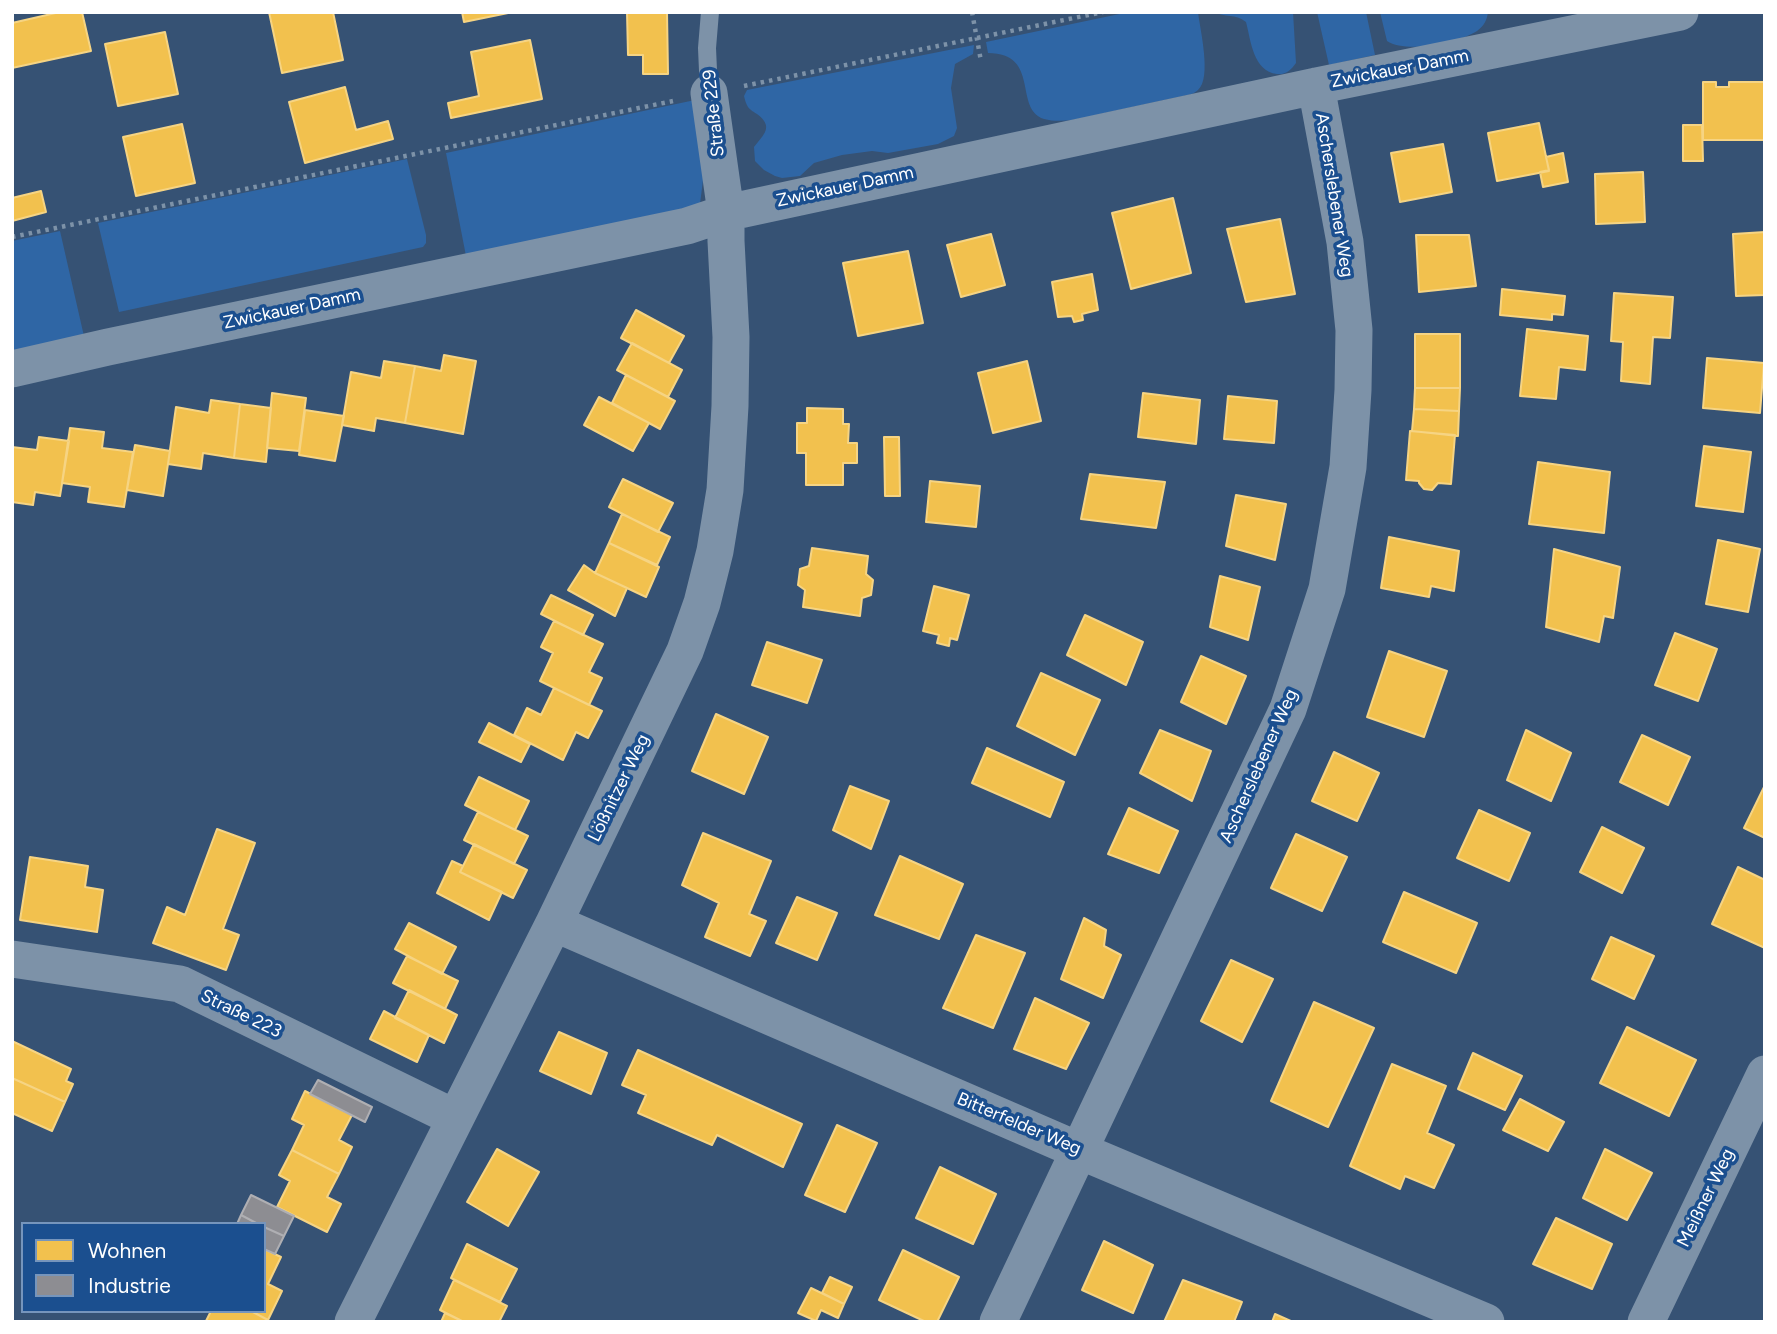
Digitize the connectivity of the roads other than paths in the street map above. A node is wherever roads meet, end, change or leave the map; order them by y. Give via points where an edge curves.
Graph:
1 (710, 12) edge
2 (1680, 12) edge
3 (1316, 86) junction
4 (709, 93) joint
5 (726, 213) junction
6 (12, 369) edge
7 (554, 923) junction
8 (12, 959) edge
9 (1765, 1074) edge
10 (455, 1118) junction
11 (1080, 1151) junction
12 (354, 1322) edge
13 (998, 1322) edge
14 (1486, 1322) edge
15 (1646, 1322) edge

1 - 4 lane, Straße 229
2 - 3 street, Zwickauer Damm
3 - 5 street, Zwickauer Damm
3 - 11 street, Ascherslebener Weg via 1345,242 1354,330 1348,467 1327,590 1288,709
4 - 5 street, Straße 229
5 - 6 street, Zwickauer Damm via 687,226
5 - 7 street, Lößnitzer Weg via 730,407 725,490 715,551 685,652
7 - 10 street, Lößnitzer Weg
7 - 11 street, Bitterfelder Weg
8 - 10 street, Straße 223 via 180,984
9 - 15 street, Meißner Weg
10 - 12 street, Lößnitzer Weg
11 - 13 street, Ascherslebener Weg
11 - 14 street, Bitterfelder Weg

